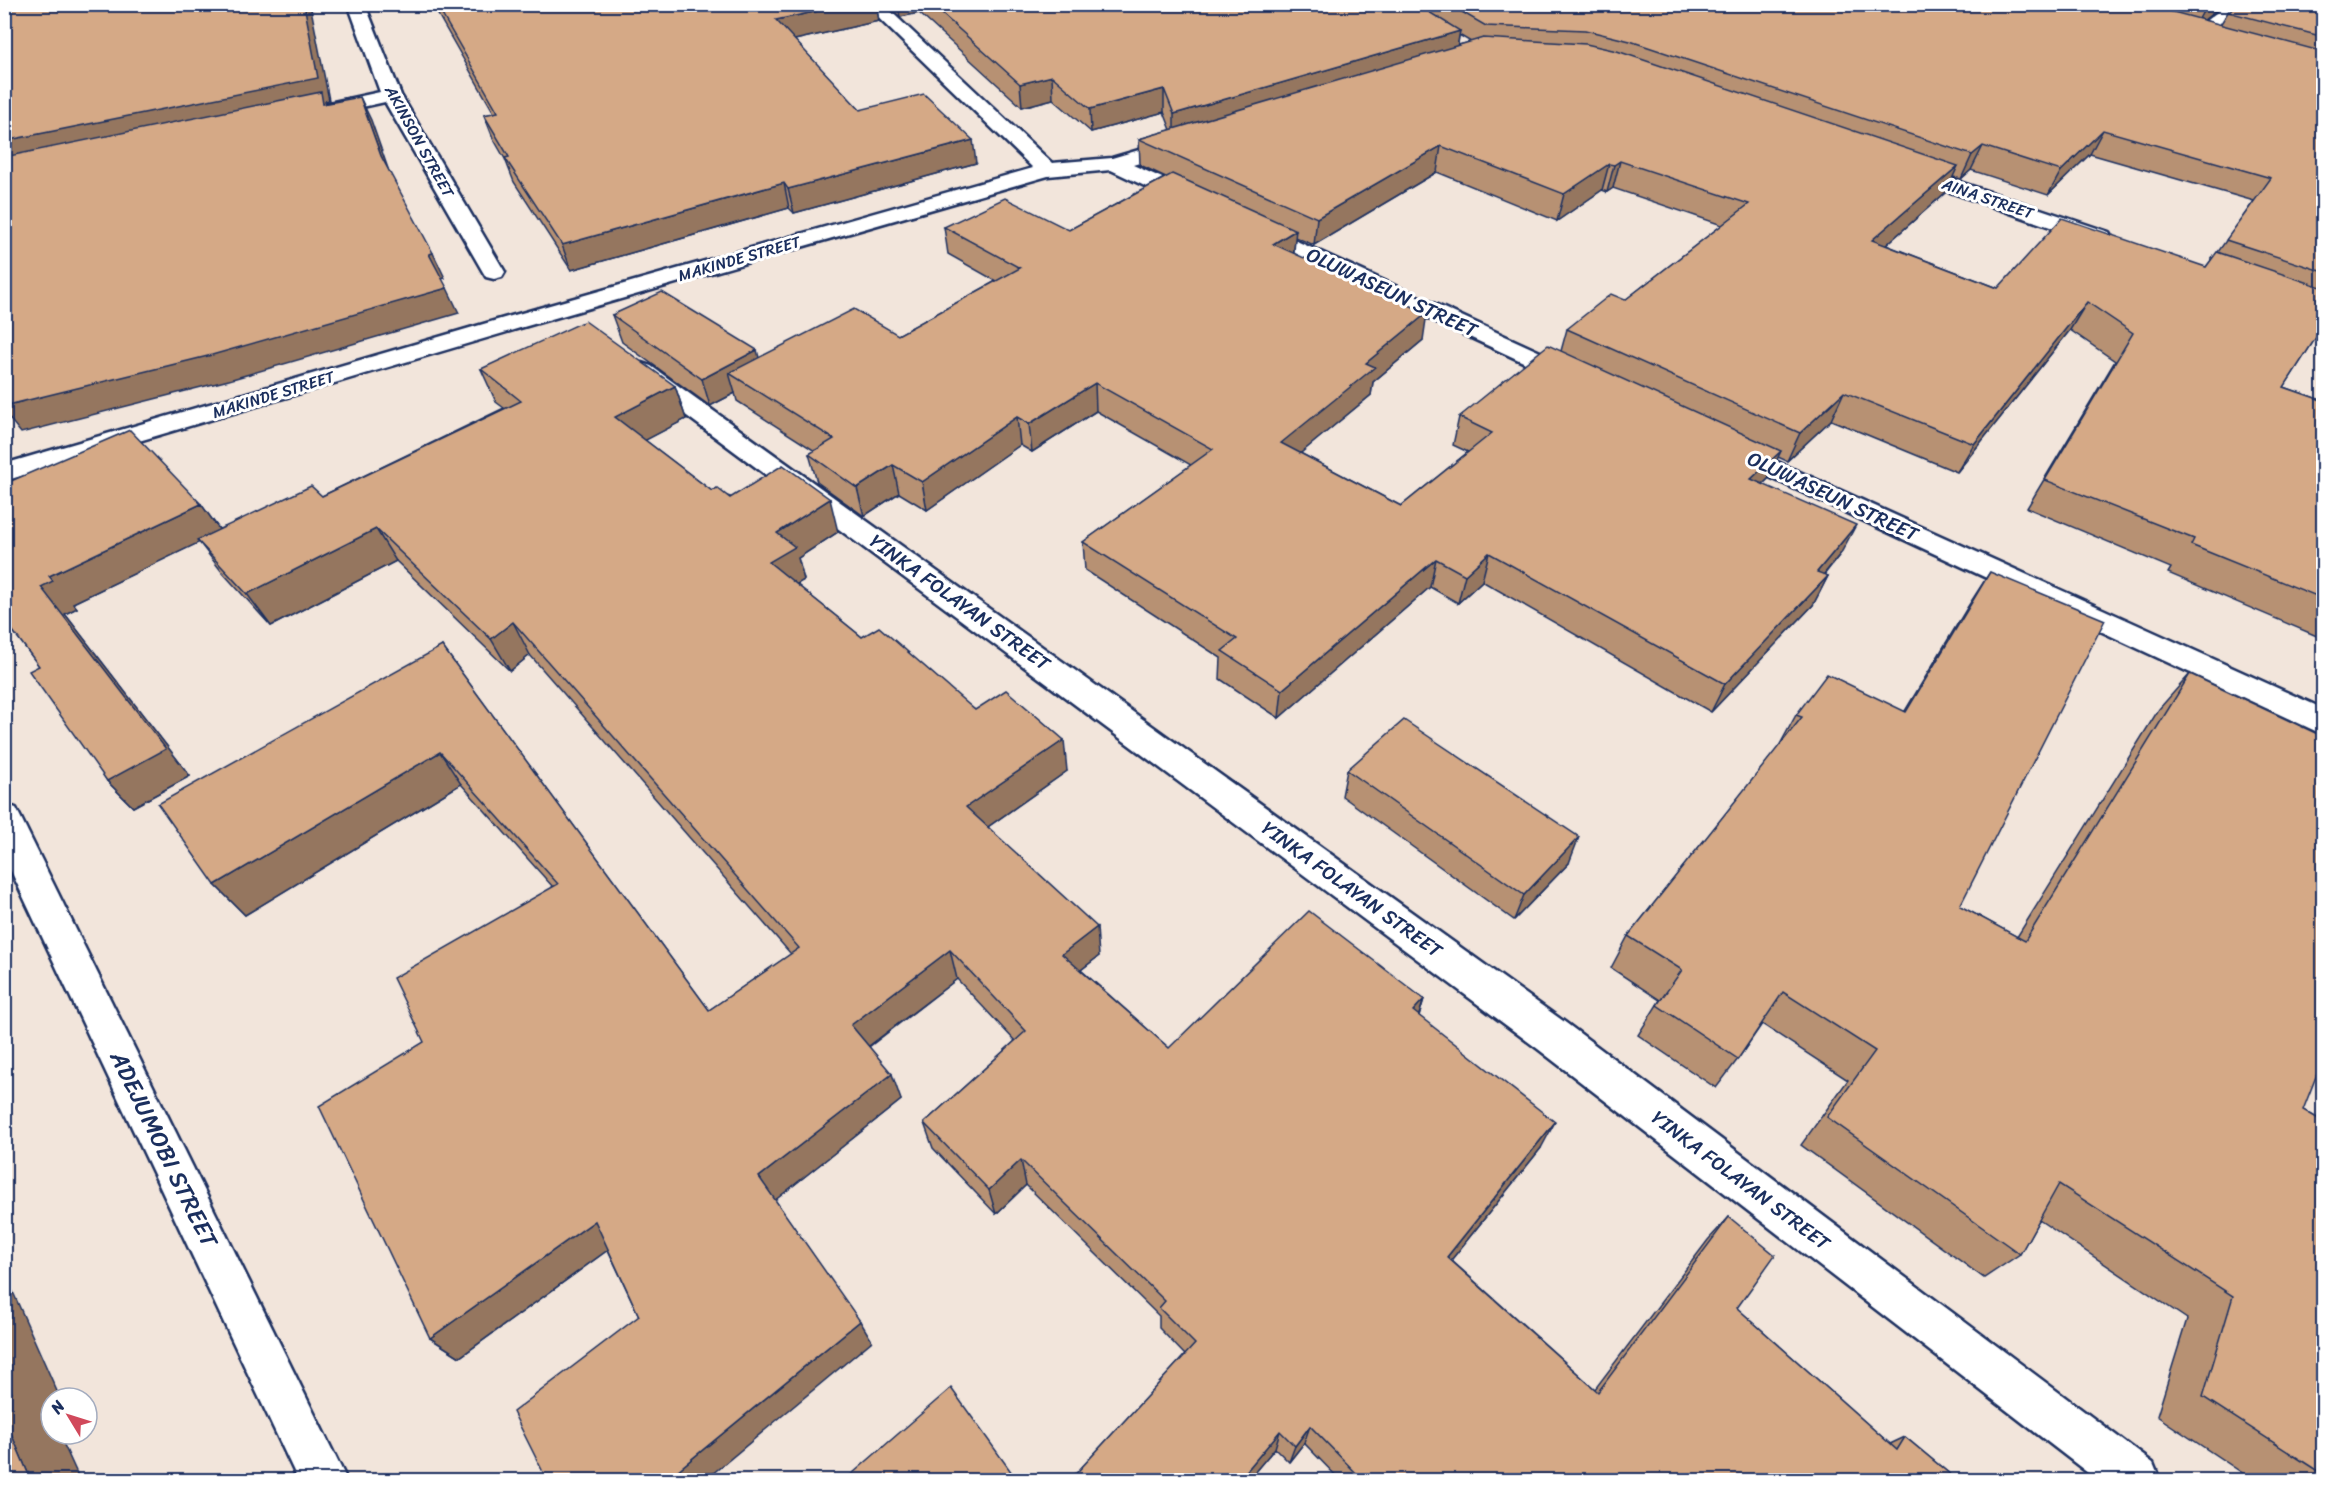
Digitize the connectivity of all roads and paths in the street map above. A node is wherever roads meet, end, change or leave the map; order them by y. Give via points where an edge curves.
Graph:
1 (356, 4) edge
2 (872, 4) edge
3 (2240, 4) edge
4 (2220, 42) edge
5 (392, 95) junction
6 (298, 115) edge
7 (1204, 137) edge
8 (1886, 163) edge
9 (1114, 164) junction
10 (1047, 170) junction
11 (2122, 244) edge
12 (494, 272) dead end
13 (558, 310) junction
14 (587, 331) edge
15 (616, 352) edge
16 (1600, 388) edge
17 (1708, 438) edge
18 (4, 473) edge
19 (2324, 723) edge
20 (4, 818) edge
21 (323, 1480) edge
22 (2136, 1480) edge

1 - 5 street, AKINSON STREET
2 - 10 street
3 - 4 street via 2191,34
5 - 6 street
5 - 12 street, AKINSON STREET
7 - 9 street, MAKINDE STREET
8 - 11 street, AINA STREET
9 - 10 street, MAKINDE STREET
9 - 16 street, OLUWASEUN STREET
10 - 13 street, MAKINDE STREET
13 - 14 street
13 - 18 street, MAKINDE STREET
15 - 22 street, YINKA FOLAYAN STREET via 1552,1036
17 - 19 street, OLUWASEUN STREET
20 - 21 street, ADEJUMOBI STREET

